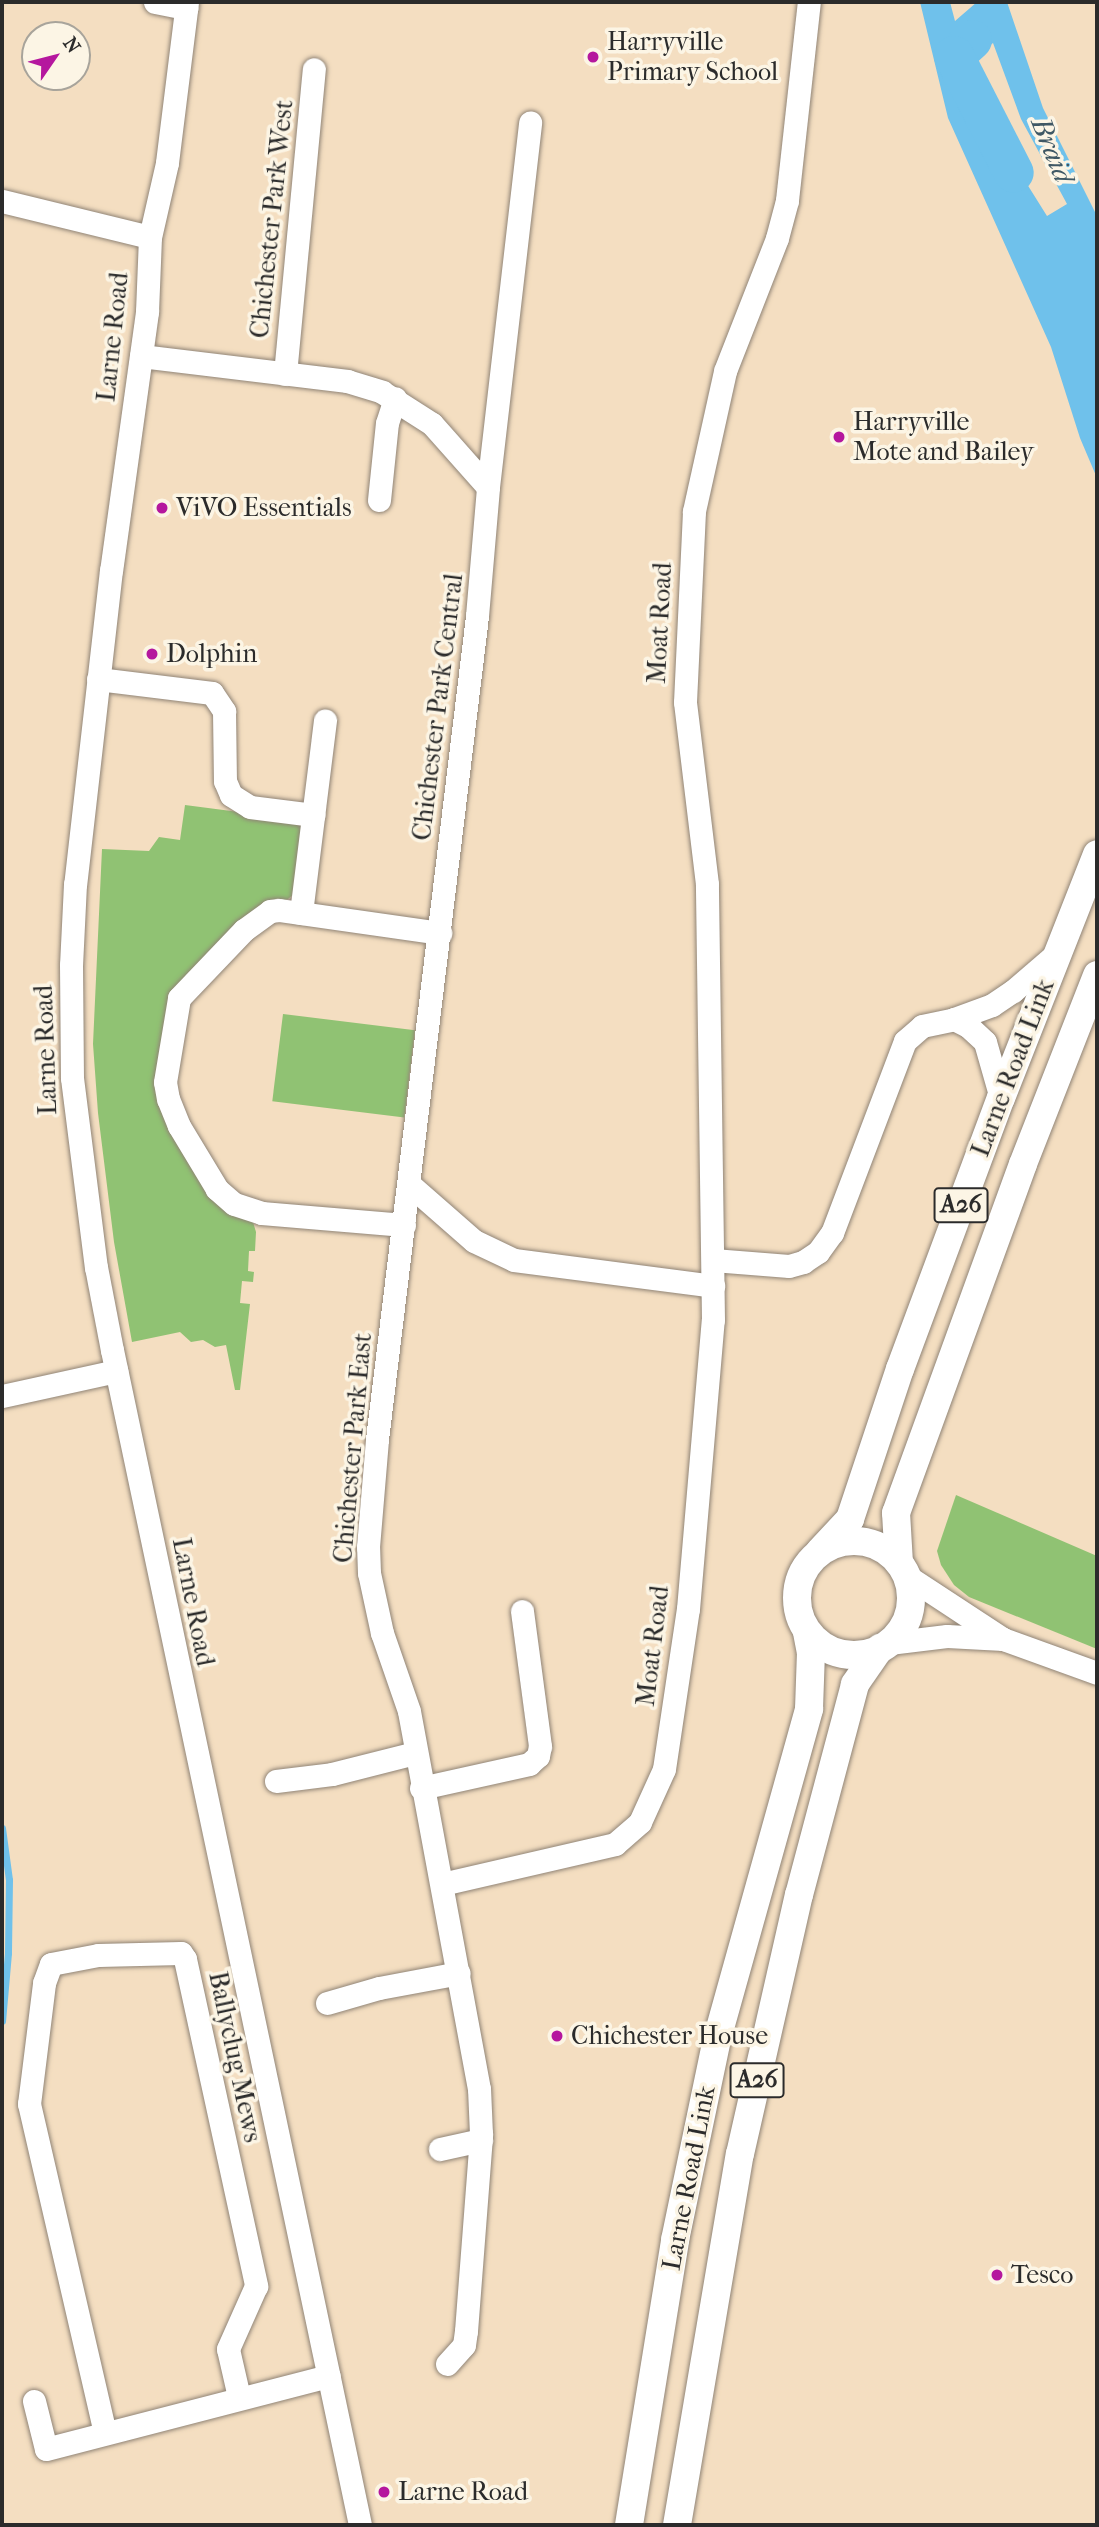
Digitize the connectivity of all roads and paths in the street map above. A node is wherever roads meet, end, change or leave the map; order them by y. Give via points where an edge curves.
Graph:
1 (155, 2) edge
2 (809, 2) edge
3 (187, 5) edge
4 (314, 69) dead end
5 (530, 122) dead end
6 (2, 201) edge
7 (150, 237) junction
8 (141, 356) junction
9 (285, 374) junction
10 (395, 398) junction
11 (488, 486) junction
12 (379, 500) dead end
13 (98, 679) junction
14 (325, 720) dead end
15 (313, 816) junction
16 (1097, 855) edge
17 (301, 913) junction
18 (440, 933) junction
19 (1058, 952) junction
20 (1097, 975) edge
21 (954, 1019) junction
22 (1001, 1098) junction
23 (410, 1185) junction
24 (404, 1224) junction
25 (713, 1261) junction
26 (713, 1286) junction
27 (116, 1371) junction
28 (2, 1396) edge
29 (820, 1551) junction
30 (903, 1569) junction
31 (522, 1611) dead end
32 (807, 1632) junction
33 (1003, 1639) junction
34 (885, 1645) junction
35 (1097, 1673) edge
36 (415, 1753) junction
37 (276, 1782) dead end
38 (421, 1788) junction
39 (442, 1884) junction
40 (459, 1973) junction
41 (327, 2003) dead end
42 (481, 2140) junction
43 (440, 2149) dead end
44 (447, 2364) dead end
45 (329, 2376) junction
46 (239, 2397) junction
47 (34, 2401) dead end
48 (105, 2433) junction
49 (360, 2525) edge
50 (629, 2525) edge
51 (677, 2525) edge

1 - 3 street
2 - 25 street, Moat Road via 787,200 777,238 725,371 694,511 685,702 706,884
3 - 7 street, Larne Road via 167,163
4 - 9 street, Chichester Park West
5 - 11 street, Chichester Park Central
6 - 7 street
7 - 8 street, Larne Road
8 - 9 street
8 - 13 street, Larne Road
9 - 10 street via 347,381
10 - 11 street via 432,424
10 - 12 street via 387,424
11 - 18 street, Chichester Park Central
13 - 15 street via 212,693 224,710 225,781 233,798 250,807
13 - 27 street, Larne Road via 75,884 72,1078 96,1267
14 - 15 street
15 - 17 street
16 - 19 main road, Larne Road Link / A26
17 - 18 street
17 - 24 street via 274,910 254,921 183,992 175,1007 165,1082 170,1105 215,1185 234,1204 262,1213
18 - 23 street, Chichester Park Central
19 - 21 street via 1013,991
19 - 22 main road, Larne Road Link / A26
20 - 30 main road, Larne Road Link / A26 via 896,1513
21 - 22 street via 985,1042
21 - 25 street via 922,1027 902,1045 824,1246 793,1266
22 - 29 main road, Larne Road Link / A26 via 900,1369 850,1519
23 - 24 street, Chichester Park East
23 - 26 street via 474,1241 514,1260
24 - 36 street, Chichester Park East via 368,1547 382,1633 409,1710
25 - 26 street, Moat Road
26 - 39 street, Moat Road via 688,1609 664,1769 650,1805 626,1836 602,1848
27 - 28 street
27 - 45 street, Larne Road
29 - 30 main road via 836,1543 862,1542 886,1551
29 - 32 main road, A26 via 807,1564 796,1598
30 - 33 street
30 - 34 main road, A26 via 910,1607 900,1633
31 - 38 street via 538,1756 529,1764
32 - 34 main road via 837,1653 855,1655
32 - 50 main road, Larne Road Link / A26 via 809,1709 717,2039 674,2240
33 - 34 street via 947,1636
33 - 35 street
34 - 51 main road, Larne Road Link / A26 via 855,1684 796,1908 740,2154
36 - 37 street
36 - 38 street, Chichester Park East
38 - 39 street, Chichester Park East
39 - 40 street, Chichester Park East
40 - 41 street
40 - 42 street, Chichester Park East via 480,2089
42 - 43 street
42 - 44 street, Chichester Park East via 466,2331 464,2344
45 - 46 street
45 - 49 street, Larne Road
46 - 48 street
46 - 48 street, Ballyclug Mews via 228,2349 256,2286 185,1959 181,1953 97,1955 51,1964 44,1983 29,2104
47 - 48 street via 46,2449

